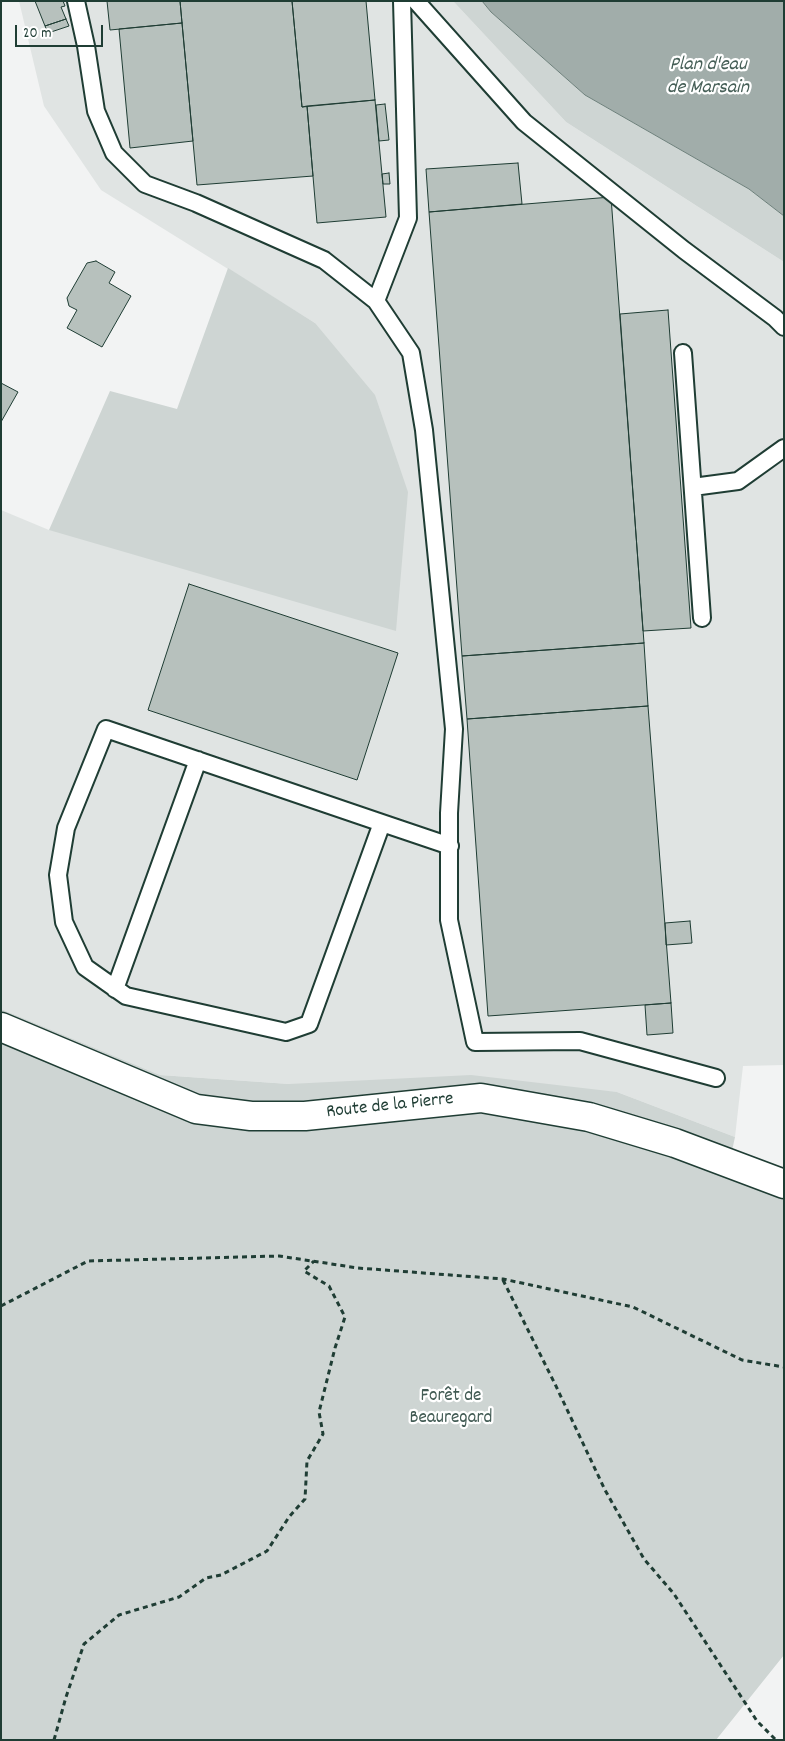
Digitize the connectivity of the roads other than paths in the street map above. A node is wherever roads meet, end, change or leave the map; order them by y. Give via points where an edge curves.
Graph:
1 (76, 1) edge
2 (402, 1) edge
3 (416, 1) edge
4 (376, 301) junction
5 (784, 327) edge
6 (683, 353) dead end
7 (784, 448) edge
8 (693, 487) junction
9 (702, 618) dead end
10 (198, 760) junction
11 (382, 823) junction
12 (450, 846) junction
13 (115, 989) junction
14 (1, 1027) edge
15 (716, 1078) dead end
16 (784, 1184) edge

1 - 4 lane via 96,110 114,153 144,184 196,203 324,260
2 - 4 lane via 408,218
3 - 5 lane via 524,122
4 - 12 lane via 411,353 424,430 454,729
6 - 8 lane
7 - 8 lane via 738,481
8 - 9 lane
10 - 11 lane
10 - 13 lane
10 - 13 lane via 106,729 66,828 58,875 64,922 85,967
11 - 12 lane
11 - 13 lane via 308,1024 286,1032 126,996
12 - 15 lane via 449,920 475,1042 580,1041
14 - 16 street, Route de la Pierre via 196,1109 251,1116 305,1116 481,1098 589,1117 675,1143

